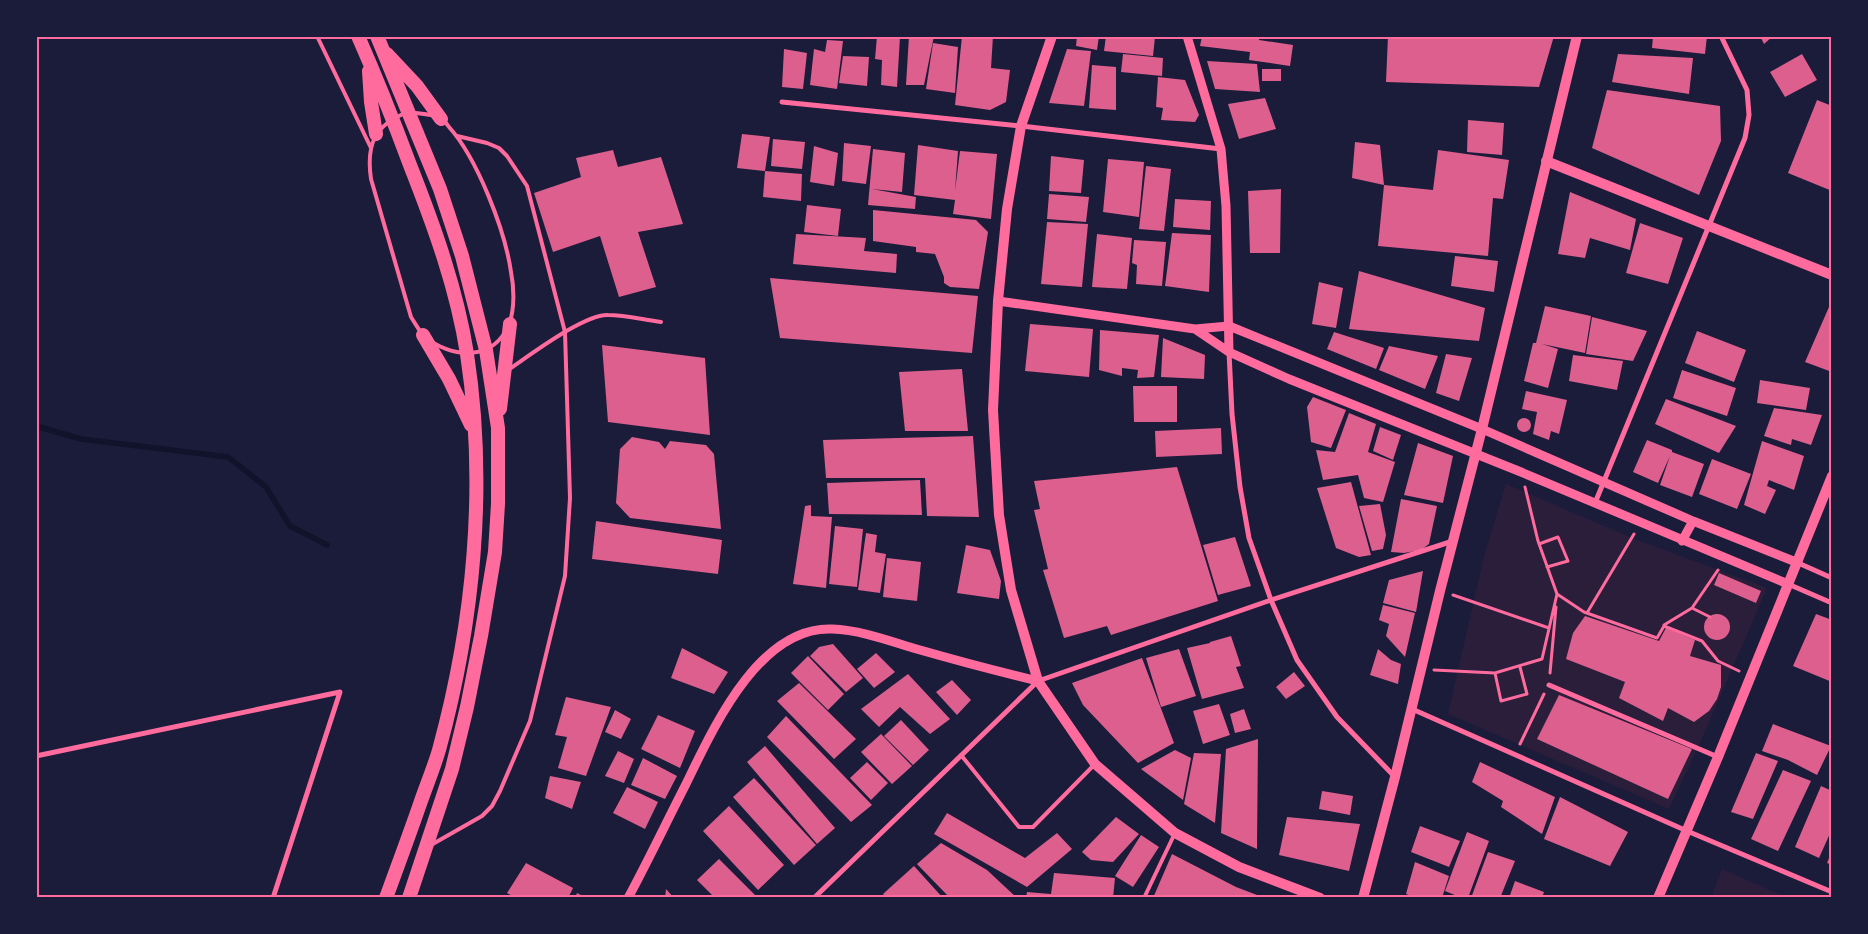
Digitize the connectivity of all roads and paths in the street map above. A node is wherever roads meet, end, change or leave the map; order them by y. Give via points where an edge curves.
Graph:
1 (317, 36) edge
2 (358, 36) edge
3 (1052, 36) edge
4 (1187, 36) edge
5 (1576, 36) edge
6 (1721, 36) edge
7 (380, 43) edge
8 (368, 58) junction
9 (782, 102) dead end
10 (408, 112) junction
11 (392, 118) junction
12 (441, 119) junction
13 (1021, 126) junction
14 (376, 134) junction
15 (457, 136) junction
16 (371, 148) junction
17 (1221, 149) junction
18 (1546, 161) junction
19 (1708, 226) junction
20 (1832, 275) edge
21 (998, 301) junction
22 (661, 322) dead end
23 (510, 324) junction
24 (1229, 326) junction
25 (1194, 329) junction
26 (566, 332) junction
27 (423, 335) junction
28 (486, 350) junction
29 (1229, 352) junction
30 (467, 353) junction
31 (504, 372) junction
32 (498, 428) junction
33 (1482, 428) junction
34 (475, 434) junction
35 (1475, 454) junction
36 (1522, 472) junction
37 (1832, 476) edge
38 (1604, 482) junction
39 (1595, 504) junction
40 (1693, 521) junction
41 (1641, 523) junction
42 (1453, 541) junction
43 (1682, 541) junction
44 (1539, 544) junction
45 (1725, 558) junction
46 (1796, 562) junction
47 (1547, 567) junction
48 (1832, 578) edge
49 (1788, 584) junction
50 (1440, 591) junction
51 (1557, 594) junction
52 (1271, 600) junction
53 (1832, 603) edge
54 (1692, 608) junction
55 (1587, 613) junction
56 (1710, 617) dead end
57 (1664, 626) junction
58 (1550, 628) junction
59 (1520, 667) junction
60 (1421, 670) junction
61 (1495, 673) junction
62 (1751, 677) junction
63 (1038, 681) junction
64 (1549, 685) dead end
65 (1412, 709) junction
66 (961, 755) junction
67 (36, 756) edge
68 (1718, 757) junction
69 (1095, 764) junction
70 (1395, 777) junction
71 (1687, 831) junction
72 (1175, 833) junction
73 (425, 848) junction
74 (1832, 892) edge
75 (273, 898) edge
76 (386, 898) edge
77 (408, 898) edge
78 (628, 898) edge
79 (814, 898) edge
80 (1144, 898) edge
81 (1320, 898) edge
82 (1363, 898) edge
83 (1658, 898) edge

1 - 16 lane
2 - 8 highway
3 - 13 main road
4 - 17 street
5 - 18 main road
6 - 19 street via 1747,90 1749,115 1745,138
7 - 10 highway
7 - 12 highway
8 - 11 highway
8 - 14 highway
9 - 13 street
10 - 11 lane
10 - 12 lane
10 - 28 highway via 440,190 462,256
11 - 14 lane
11 - 30 highway via 436,232
12 - 15 lane
13 - 17 street
13 - 21 main road via 1007,209
14 - 16 lane
15 - 23 lane via 473,161 498,221 511,271 513,302
15 - 26 lane via 499,148 526,186
16 - 27 lane via 371,179 386,234 411,317
17 - 24 street
18 - 19 main road
18 - 33 main road
19 - 20 main road
19 - 38 street
21 - 25 street
21 - 63 main road via 993,410 999,515 1011,590
22 - 26 lane via 606,314
23 - 28 lane via 500,341
23 - 31 highway
24 - 25 street
24 - 29 street
24 - 33 street
25 - 29 street
26 - 31 lane
26 - 73 lane via 570,498 565,576 530,721 492,806 482,816
27 - 30 lane via 451,351
27 - 34 highway via 449,379
28 - 30 lane
28 - 32 highway
29 - 35 street
29 - 52 street via 1240,487 1249,538
30 - 34 highway
31 - 32 highway
32 - 73 highway via 498,504 488,596 454,760
33 - 35 main road
33 - 38 street
34 - 76 highway via 475,549 457,672 439,751
35 - 36 street
35 - 42 main road
36 - 39 street
36 - 44 path
37 - 46 main road
38 - 39 street
38 - 40 street
39 - 41 street
40 - 43 street
40 - 46 street
41 - 43 street
41 - 55 path
42 - 50 main road
42 - 52 street
43 - 45 street
44 - 47 path
44 - 47 path via 1558,537 1568,561
45 - 49 street
45 - 54 path
46 - 48 street
46 - 49 main road
47 - 51 path
49 - 53 street
49 - 62 main road
50 - 58 path
50 - 60 main road
51 - 55 path
51 - 58 path
52 - 63 street
52 - 70 street via 1297,660 1337,717
54 - 56 path
54 - 57 path
55 - 57 path via 1658,638
57 - 62 path via 1702,641 1718,661
58 - 59 path via 1542,659
59 - 61 path
59 - 61 path via 1527,694 1501,701
60 - 61 path
60 - 65 main road
62 - 68 main road
63 - 66 street
63 - 69 main road
63 - 78 street via 853,631 831,628 807,631 784,643 764,659 719,720
64 - 68 street
65 - 70 main road
65 - 71 street
66 - 69 lane via 1019,826 1026,827 1033,827
66 - 79 street
67 - 75 street via 340,692
68 - 71 main road
69 - 72 main road
70 - 82 main road
71 - 74 street
71 - 83 main road
72 - 80 lane
72 - 81 main road via 1239,867
73 - 77 highway

